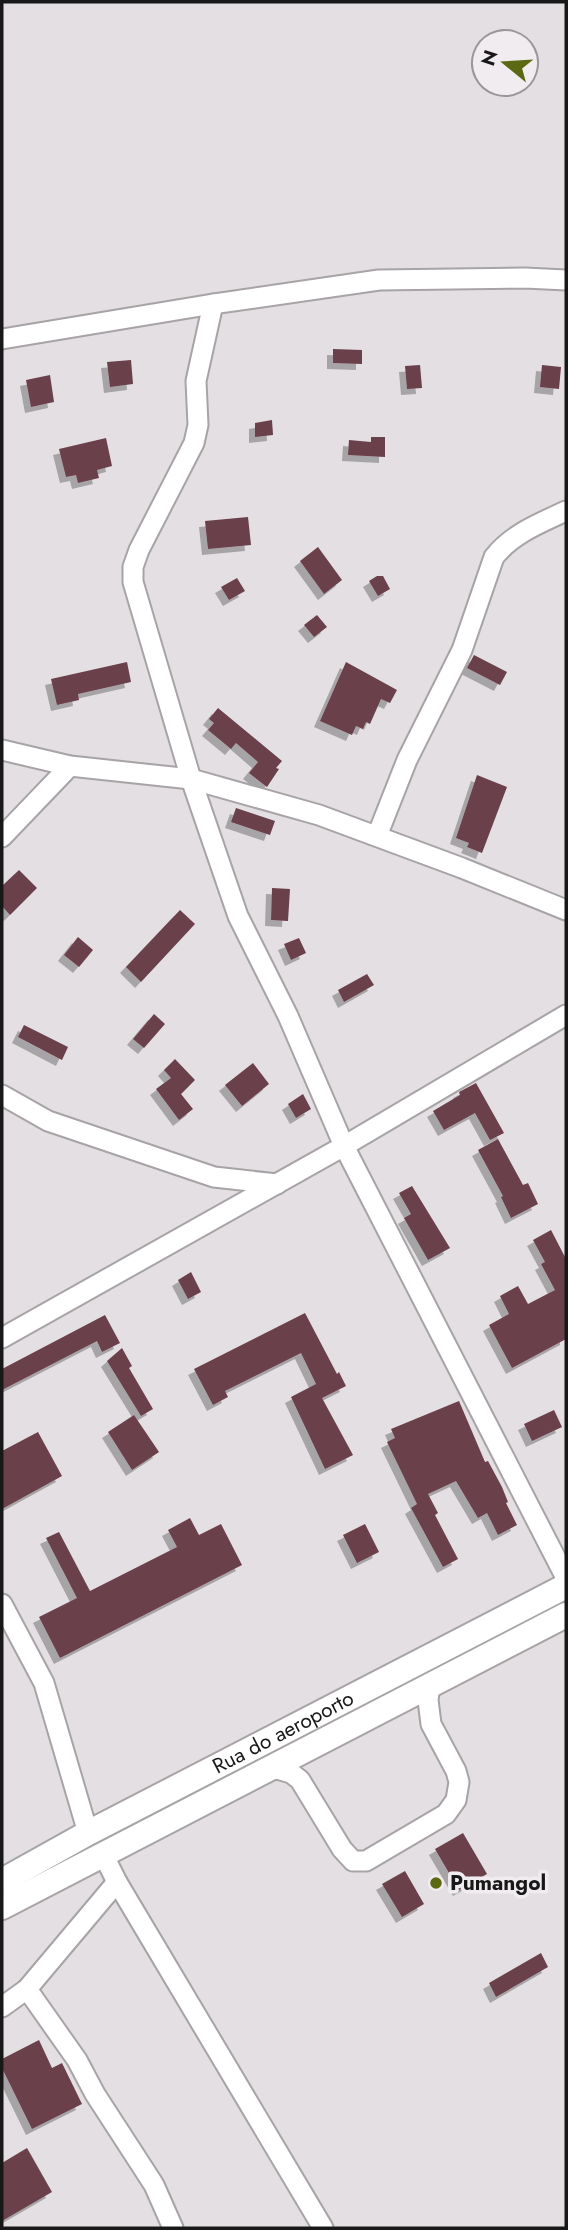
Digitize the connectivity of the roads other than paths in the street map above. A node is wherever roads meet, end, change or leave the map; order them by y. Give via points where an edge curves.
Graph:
1 (566, 280) edge
2 (213, 304) junction
3 (2, 339) edge
4 (566, 511) edge
5 (2, 750) edge
6 (70, 766) junction
7 (191, 779) junction
8 (377, 836) junction
9 (2, 837) edge
10 (566, 910) edge
11 (566, 1014) edge
12 (2, 1095) edge
13 (344, 1146) junction
14 (277, 1184) junction
15 (2, 1338) edge
16 (566, 1578) edge
17 (566, 1586) edge
18 (2, 1604) edge
19 (566, 1615) edge
20 (430, 1686) junction
21 (270, 1767) junction
22 (88, 1833) junction
23 (103, 1854) junction
24 (2, 1881) edge
25 (117, 1882) junction
26 (2, 1907) edge
27 (27, 1989) junction
28 (2, 2007) edge
29 (173, 2228) edge
30 (323, 2228) edge

1 - 2 street via 379,280
2 - 3 street
2 - 7 street via 196,381 194,443 132,567
4 - 8 street via 532,527 494,557 462,650 407,760
5 - 6 street
6 - 7 street
6 - 9 street
7 - 8 street
7 - 13 street via 237,916 288,1016
8 - 10 street
11 - 13 street
12 - 14 street via 48,1121 214,1177
13 - 14 street
13 - 16 street
14 - 15 street
17 - 22 main road, Rua do aeroporto
18 - 22 street via 44,1683
19 - 20 main road, Rua do aeroporto
20 - 21 main road, Rua do aeroporto
20 - 21 street via 431,1724 456,1771 456,1800 446,1814 366,1861 352,1861 342,1849 300,1780
21 - 23 main road, Rua do aeroporto
22 - 24 main road, Rua do aeroporto
23 - 25 street
23 - 26 main road, Rua do aeroporto
25 - 27 street
25 - 30 street
27 - 28 street
27 - 29 street via 78,2060 154,2185

